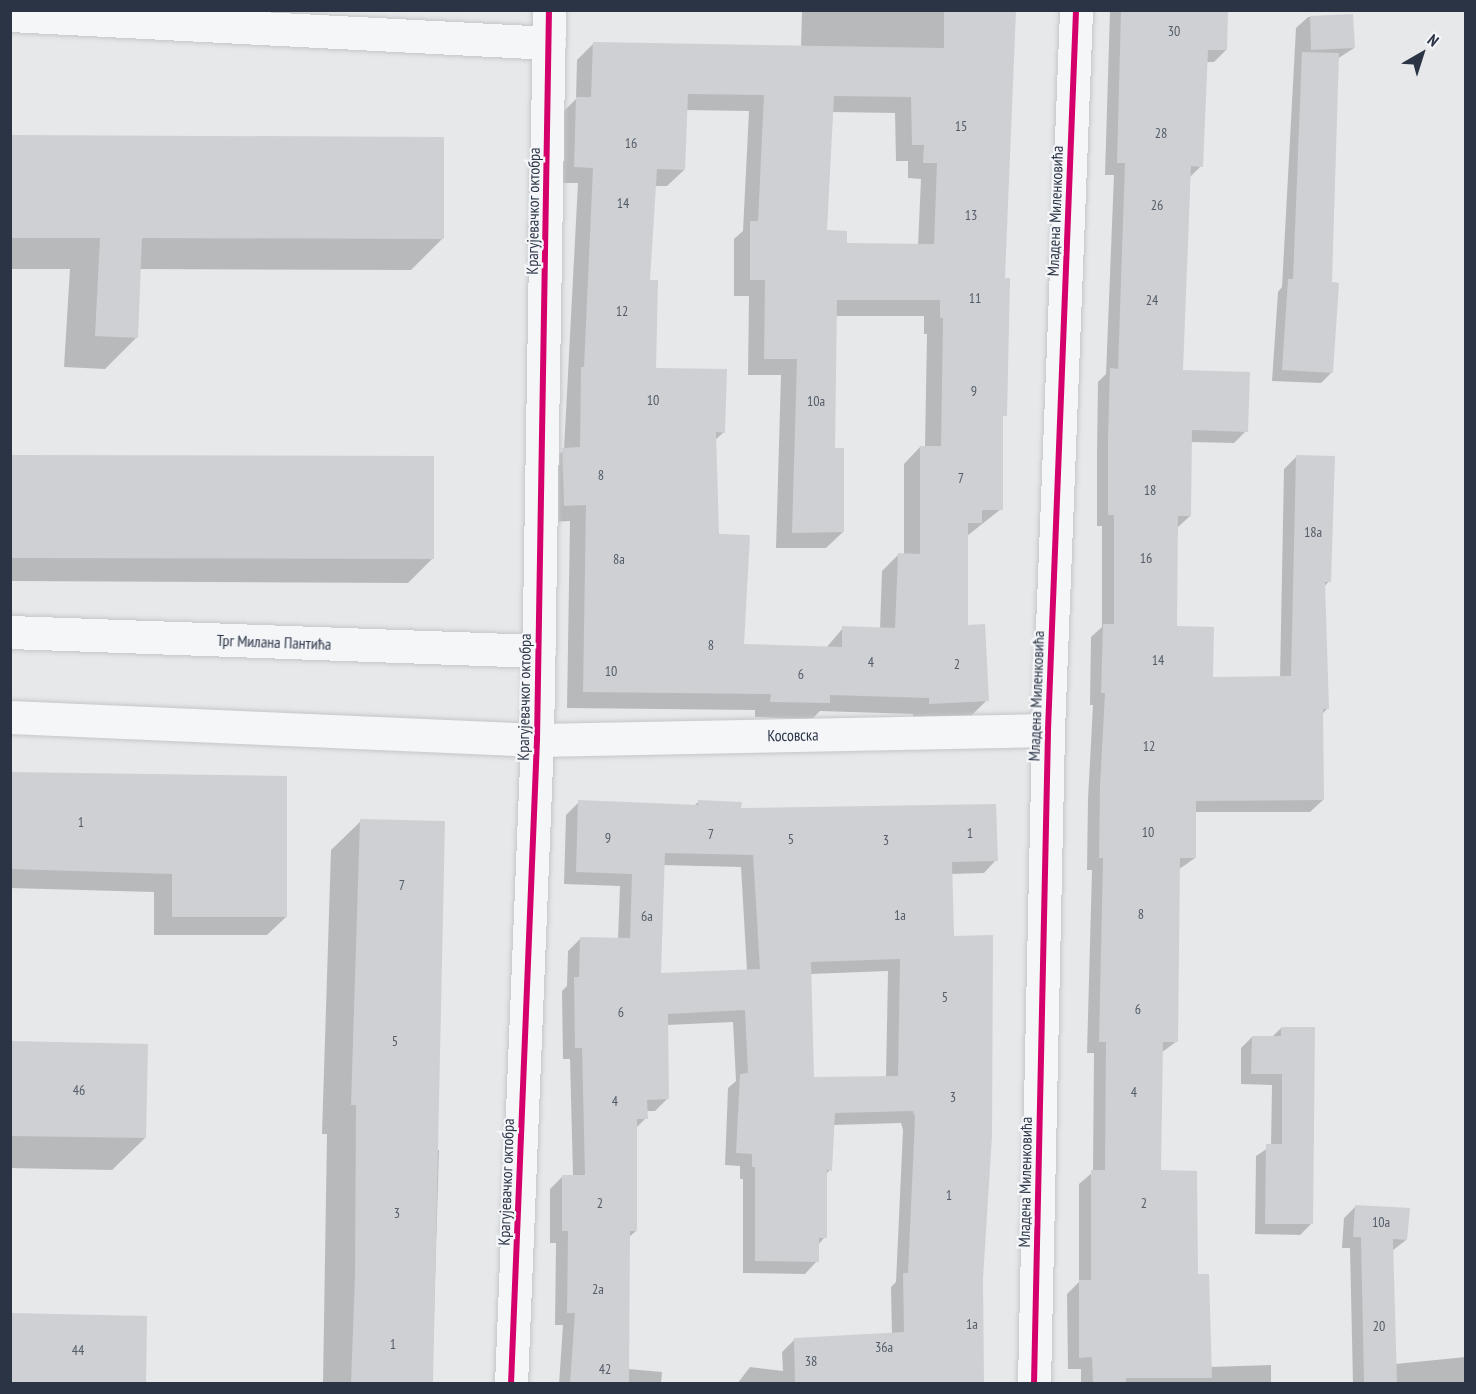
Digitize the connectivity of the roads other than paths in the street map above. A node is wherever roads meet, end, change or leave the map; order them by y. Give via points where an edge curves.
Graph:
1 (549, 10) edge
2 (1076, 10) edge
3 (10, 15) edge
4 (195, 17) edge
5 (549, 43) junction
6 (10, 632) edge
7 (538, 651) junction
8 (10, 717) edge
9 (1048, 730) junction
10 (537, 740) junction
11 (511, 1383) edge
12 (1034, 1383) edge

1 - 5 street, Крагујевачког октобра
2 - 9 street, Младена Миленковића
3 - 4 street
4 - 5 street
5 - 7 street, Крагујевачког октобра
6 - 7 street, Трг Милана Пантића
7 - 10 street, Крагујевачког октобра
8 - 10 street
9 - 10 street, Косовска
9 - 12 street, Младена Миленковића
10 - 11 street, Крагујевачког октобра

